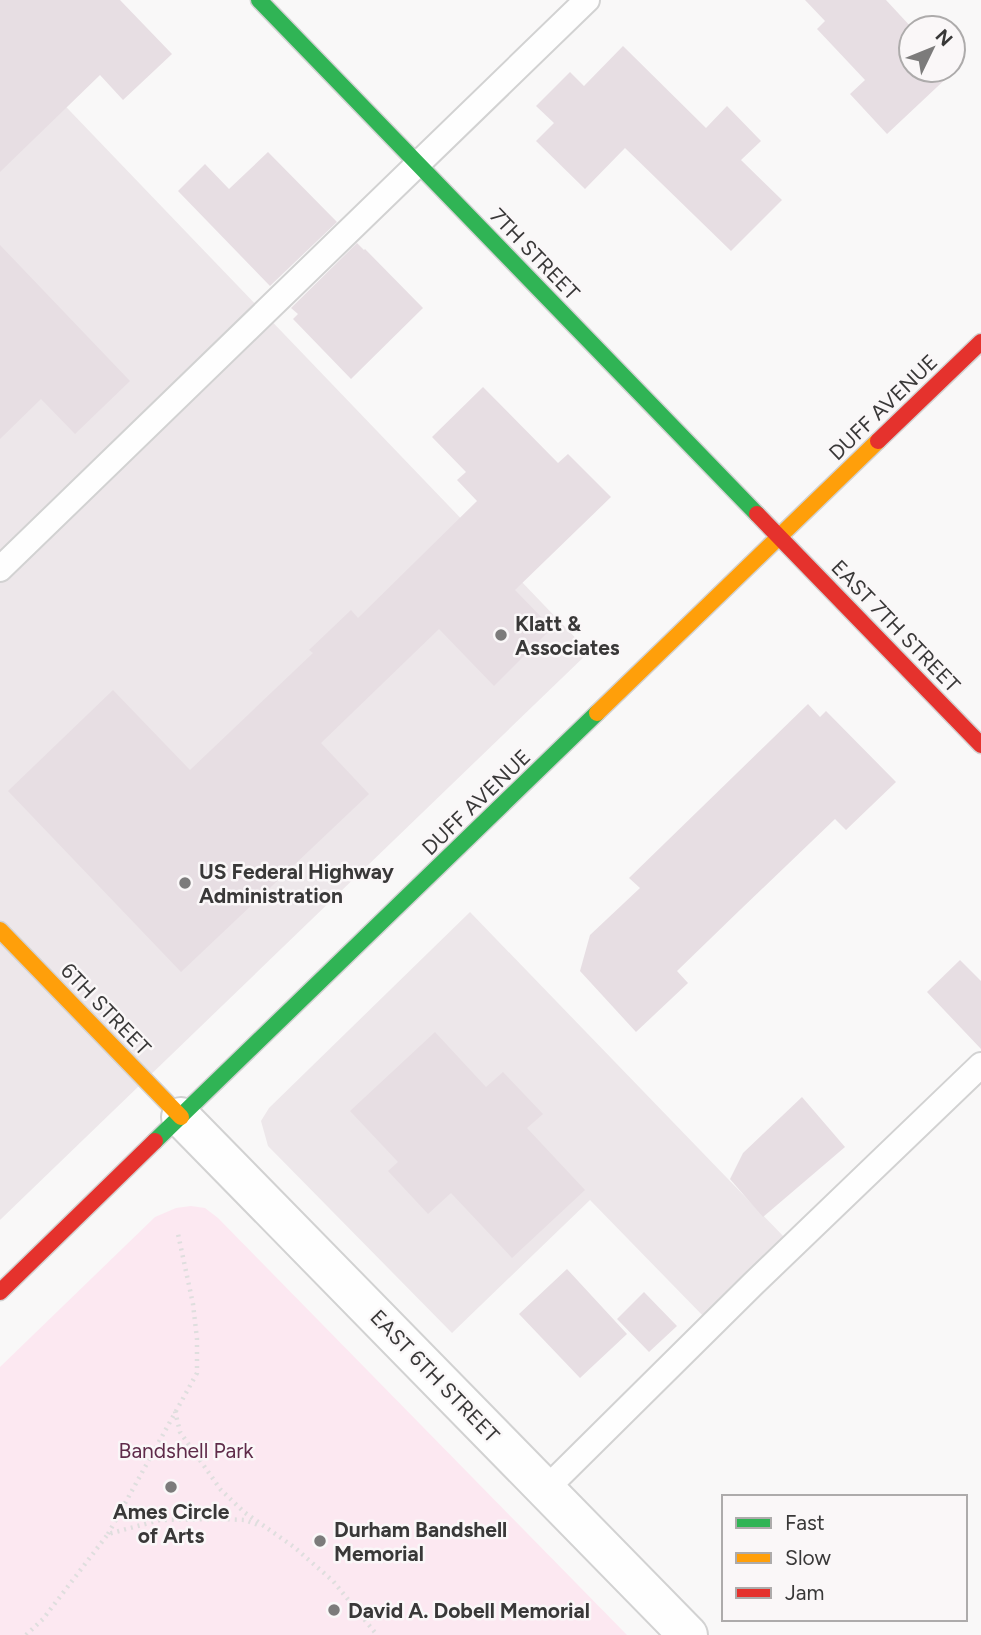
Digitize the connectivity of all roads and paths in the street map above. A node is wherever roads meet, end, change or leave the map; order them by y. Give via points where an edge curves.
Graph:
1 (259, 0) edge
2 (587, 0) edge
3 (418, 164) junction
4 (981, 342) edge
5 (780, 537) junction
6 (0, 569) edge
7 (981, 745) edge
8 (0, 930) edge
9 (981, 1065) edge
10 (181, 1117) junction
11 (178, 1234) dead end
12 (0, 1292) edge
13 (175, 1410) junction
14 (546, 1489) junction
15 (267, 1528) junction
16 (108, 1534) junction
17 (26, 1635) edge
18 (377, 1635) edge
19 (688, 1635) edge

1 - 3 main road, 7TH STREET
2 - 3 lane
3 - 5 main road, 7TH STREET
3 - 6 lane
4 - 5 main road, DUFF AVENUE
5 - 7 main road, EAST 7TH STREET
5 - 10 main road, DUFF AVENUE
8 - 10 main road, 6TH STREET
9 - 14 lane
10 - 12 main road, DUFF AVENUE
10 - 14 street, EAST 6TH STREET
11 - 13 path via 193,1304 197,1373
13 - 15 path via 180,1432 221,1490
13 - 16 path
14 - 19 street, EAST 6TH STREET
15 - 16 path via 245,1521 160,1520
15 - 18 path via 333,1581
16 - 17 path

